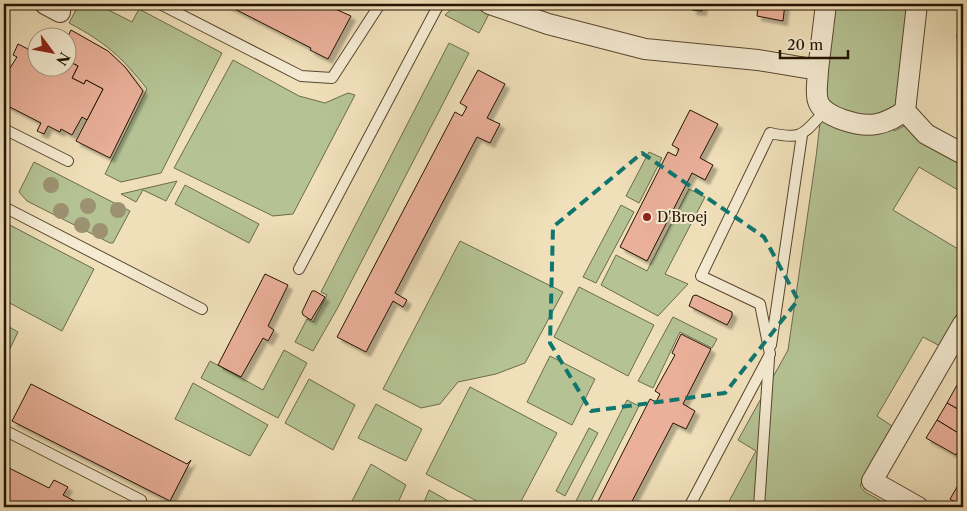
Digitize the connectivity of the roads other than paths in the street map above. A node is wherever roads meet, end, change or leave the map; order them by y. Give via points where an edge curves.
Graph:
1 (160, 4) edge
2 (380, 4) edge
3 (439, 4) edge
4 (490, 4) edge
5 (826, 4) edge
6 (917, 4) edge
7 (818, 70) junction
8 (905, 111) junction
9 (824, 112) junction
10 (4, 129) edge
11 (802, 135) junction
12 (963, 154) edge
13 (68, 161) dead end
14 (4, 207) edge
15 (299, 269) dead end
16 (202, 309) dead end
17 (963, 324) edge
18 (770, 354) junction
19 (4, 430) edge
20 (141, 500) dead end
21 (689, 507) edge
22 (759, 507) edge
23 (918, 507) edge

1 - 2 lane via 301,76 332,78
3 - 15 lane
4 - 7 street via 548,24 645,48
5 - 7 street
6 - 8 street
7 - 9 street via 818,101
8 - 9 street via 892,120 875,125 842,120
8 - 12 street via 926,134
9 - 11 lane
10 - 13 lane
11 - 18 lane
11 - 18 lane via 790,137 770,133 701,276 760,304
14 - 16 lane
17 - 23 street via 872,481
18 - 21 lane
18 - 22 lane
19 - 20 lane

